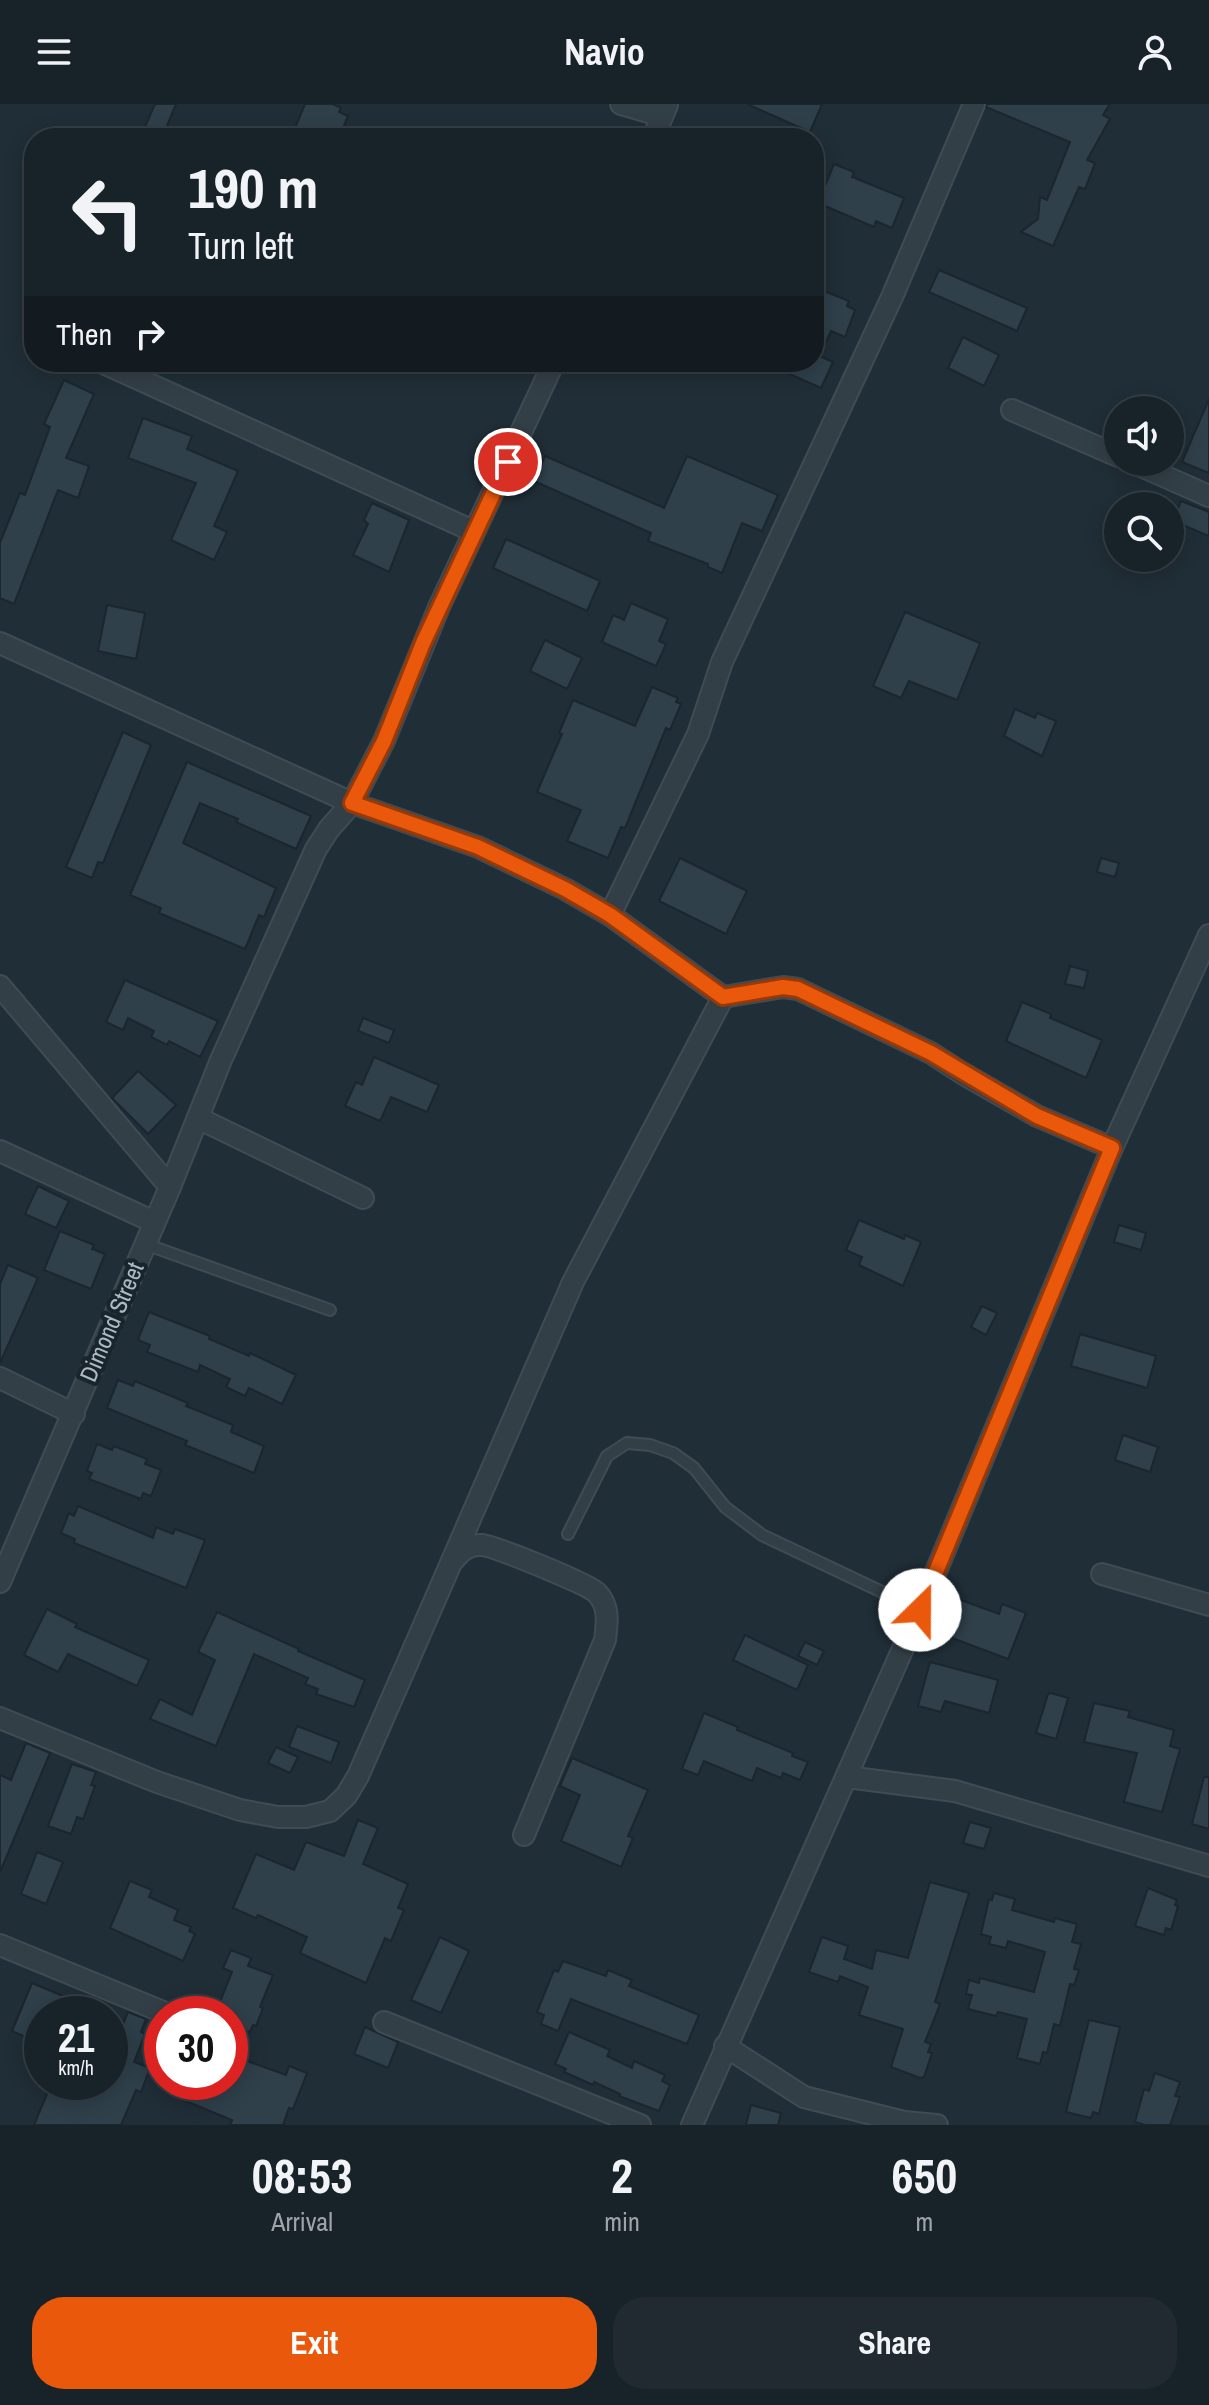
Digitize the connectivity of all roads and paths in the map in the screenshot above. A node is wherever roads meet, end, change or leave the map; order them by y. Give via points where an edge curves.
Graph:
1 (621, 104) edge
2 (974, 104) edge
3 (665, 110) edge
4 (123, 372) edge
5 (549, 372) edge
6 (1012, 410) dead end
7 (1104, 450) edge
8 (1164, 476) edge
9 (1209, 496) edge
10 (473, 531) junction
11 (0, 643) edge
12 (352, 803) junction
13 (610, 915) junction
14 (1209, 935) edge
15 (0, 986) edge
16 (723, 997) junction
17 (198, 1118) junction
18 (1112, 1148) junction
19 (0, 1151) edge
20 (170, 1187) junction
21 (363, 1198) dead end
22 (154, 1222) junction
23 (145, 1244) junction
24 (330, 1310) dead end
25 (0, 1378) edge
26 (74, 1414) junction
27 (568, 1534) dead end
28 (451, 1563) junction
29 (1102, 1574) dead end
30 (0, 1582) edge
31 (1209, 1605) edge
32 (920, 1610) junction
33 (0, 1718) edge
34 (847, 1777) junction
35 (524, 1835) dead end
36 (1209, 1866) edge
37 (0, 1945) edge
38 (144, 2004) edge
39 (384, 2022) dead end
40 (725, 2046) junction
41 (640, 2125) edge
42 (692, 2125) edge
43 (937, 2125) edge

1 - 3 street
2 - 13 street via 892,297 728,649 698,734
4 - 10 street
5 - 10 street
6 - 7 street
8 - 9 street
10 - 12 street via 384,741
11 - 12 street
12 - 13 street via 498,855
12 - 17 street, Dimond Street via 316,849
13 - 16 street
14 - 18 street
15 - 20 street
16 - 18 street via 798,989 931,1053 1037,1116
16 - 28 street via 573,1282
17 - 20 street, Dimond Street
17 - 21 street
18 - 32 street
19 - 22 street
20 - 22 street, Dimond Street
22 - 23 street, Dimond Street
23 - 24 lane
23 - 26 street, Dimond Street
25 - 26 street
26 - 30 street, Dimond Street
27 - 32 lane via 607,1456 627,1443 650,1445 694,1468 725,1507 753,1530
28 - 33 street via 358,1776 330,1811 278,1817 240,1810
28 - 35 street via 462,1549 479,1544 498,1548 596,1591 608,1613 605,1640
29 - 31 street
32 - 34 street
34 - 36 street via 955,1791
34 - 40 street
37 - 38 street
39 - 41 street
40 - 42 street
40 - 43 street via 804,2097

